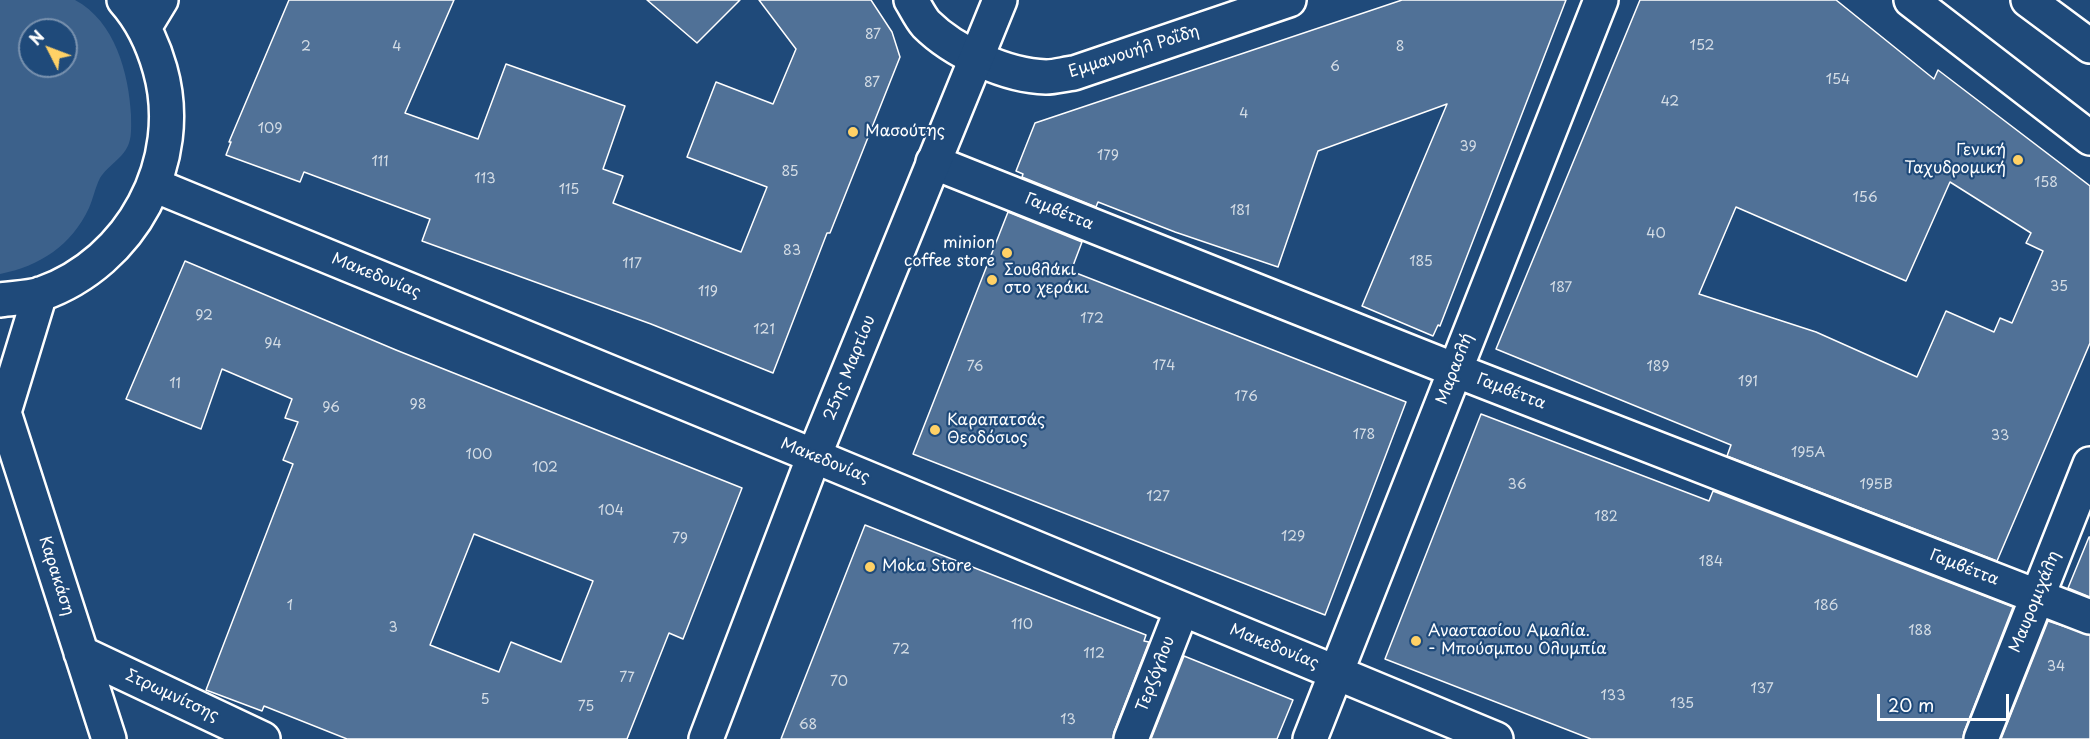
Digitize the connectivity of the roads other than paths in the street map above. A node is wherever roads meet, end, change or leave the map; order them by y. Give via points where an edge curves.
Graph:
1 (124, 0) edge
2 (161, 0) edge
3 (911, 0) edge
4 (1000, 0) edge
5 (1289, 0) edge
6 (1601, 0) edge
7 (1911, 0) edge
8 (2028, 0) edge
9 (144, 28) junction
10 (2090, 46) edge
11 (976, 58) junction
12 (2090, 138) edge
13 (933, 162) junction
14 (154, 185) junction
15 (40, 294) junction
16 (0, 300) edge
17 (1455, 370) junction
18 (2, 406) edge
19 (814, 456) junction
20 (2090, 464) edge
21 (2037, 596) junction
22 (1182, 609) junction
23 (2090, 617) edge
24 (81, 653) junction
25 (1336, 673) junction
26 (109, 739) edge
27 (263, 739) edge
28 (706, 739) edge
29 (1131, 739) edge
30 (1310, 739) edge
31 (1496, 739) edge
32 (1981, 739) edge

1 - 9 street
2 - 9 street
3 - 11 street via 925,23
4 - 11 street, 25ης Μαρτίου
5 - 11 street, Εμμανουήλ Ροΐδη via 1074,73 1048,77 1021,74
6 - 17 street, Μαρασλή
7 - 12 street
8 - 10 street
9 - 14 street via 164,83 168,112 166,141
11 - 13 street, 25ης Μαρτίου
13 - 17 street, Γαμβέττα
13 - 19 street, 25ης Μαρτίου
14 - 15 street via 129,230 102,258 71,280
14 - 19 street, Μακεδονίας
15 - 16 street
15 - 18 street, Καρακάση
17 - 21 street, Γαμβέττα
17 - 25 street, Μαρασλή
18 - 24 street, Καρακάση
19 - 22 street, Μακεδονίας
19 - 28 street, 25ης Μαρτίου
20 - 21 street, Μαυρομιχάλη
21 - 23 street, Γαμβέττα
21 - 32 street, Μαυρομιχάλη
22 - 25 street, Μακεδονίας
22 - 29 street, Τερζόγλου
24 - 26 street, Καρακάση
24 - 27 street, Στρωμνίτσης
25 - 30 street, Μαρασλή
25 - 31 street, Μακεδονίας

